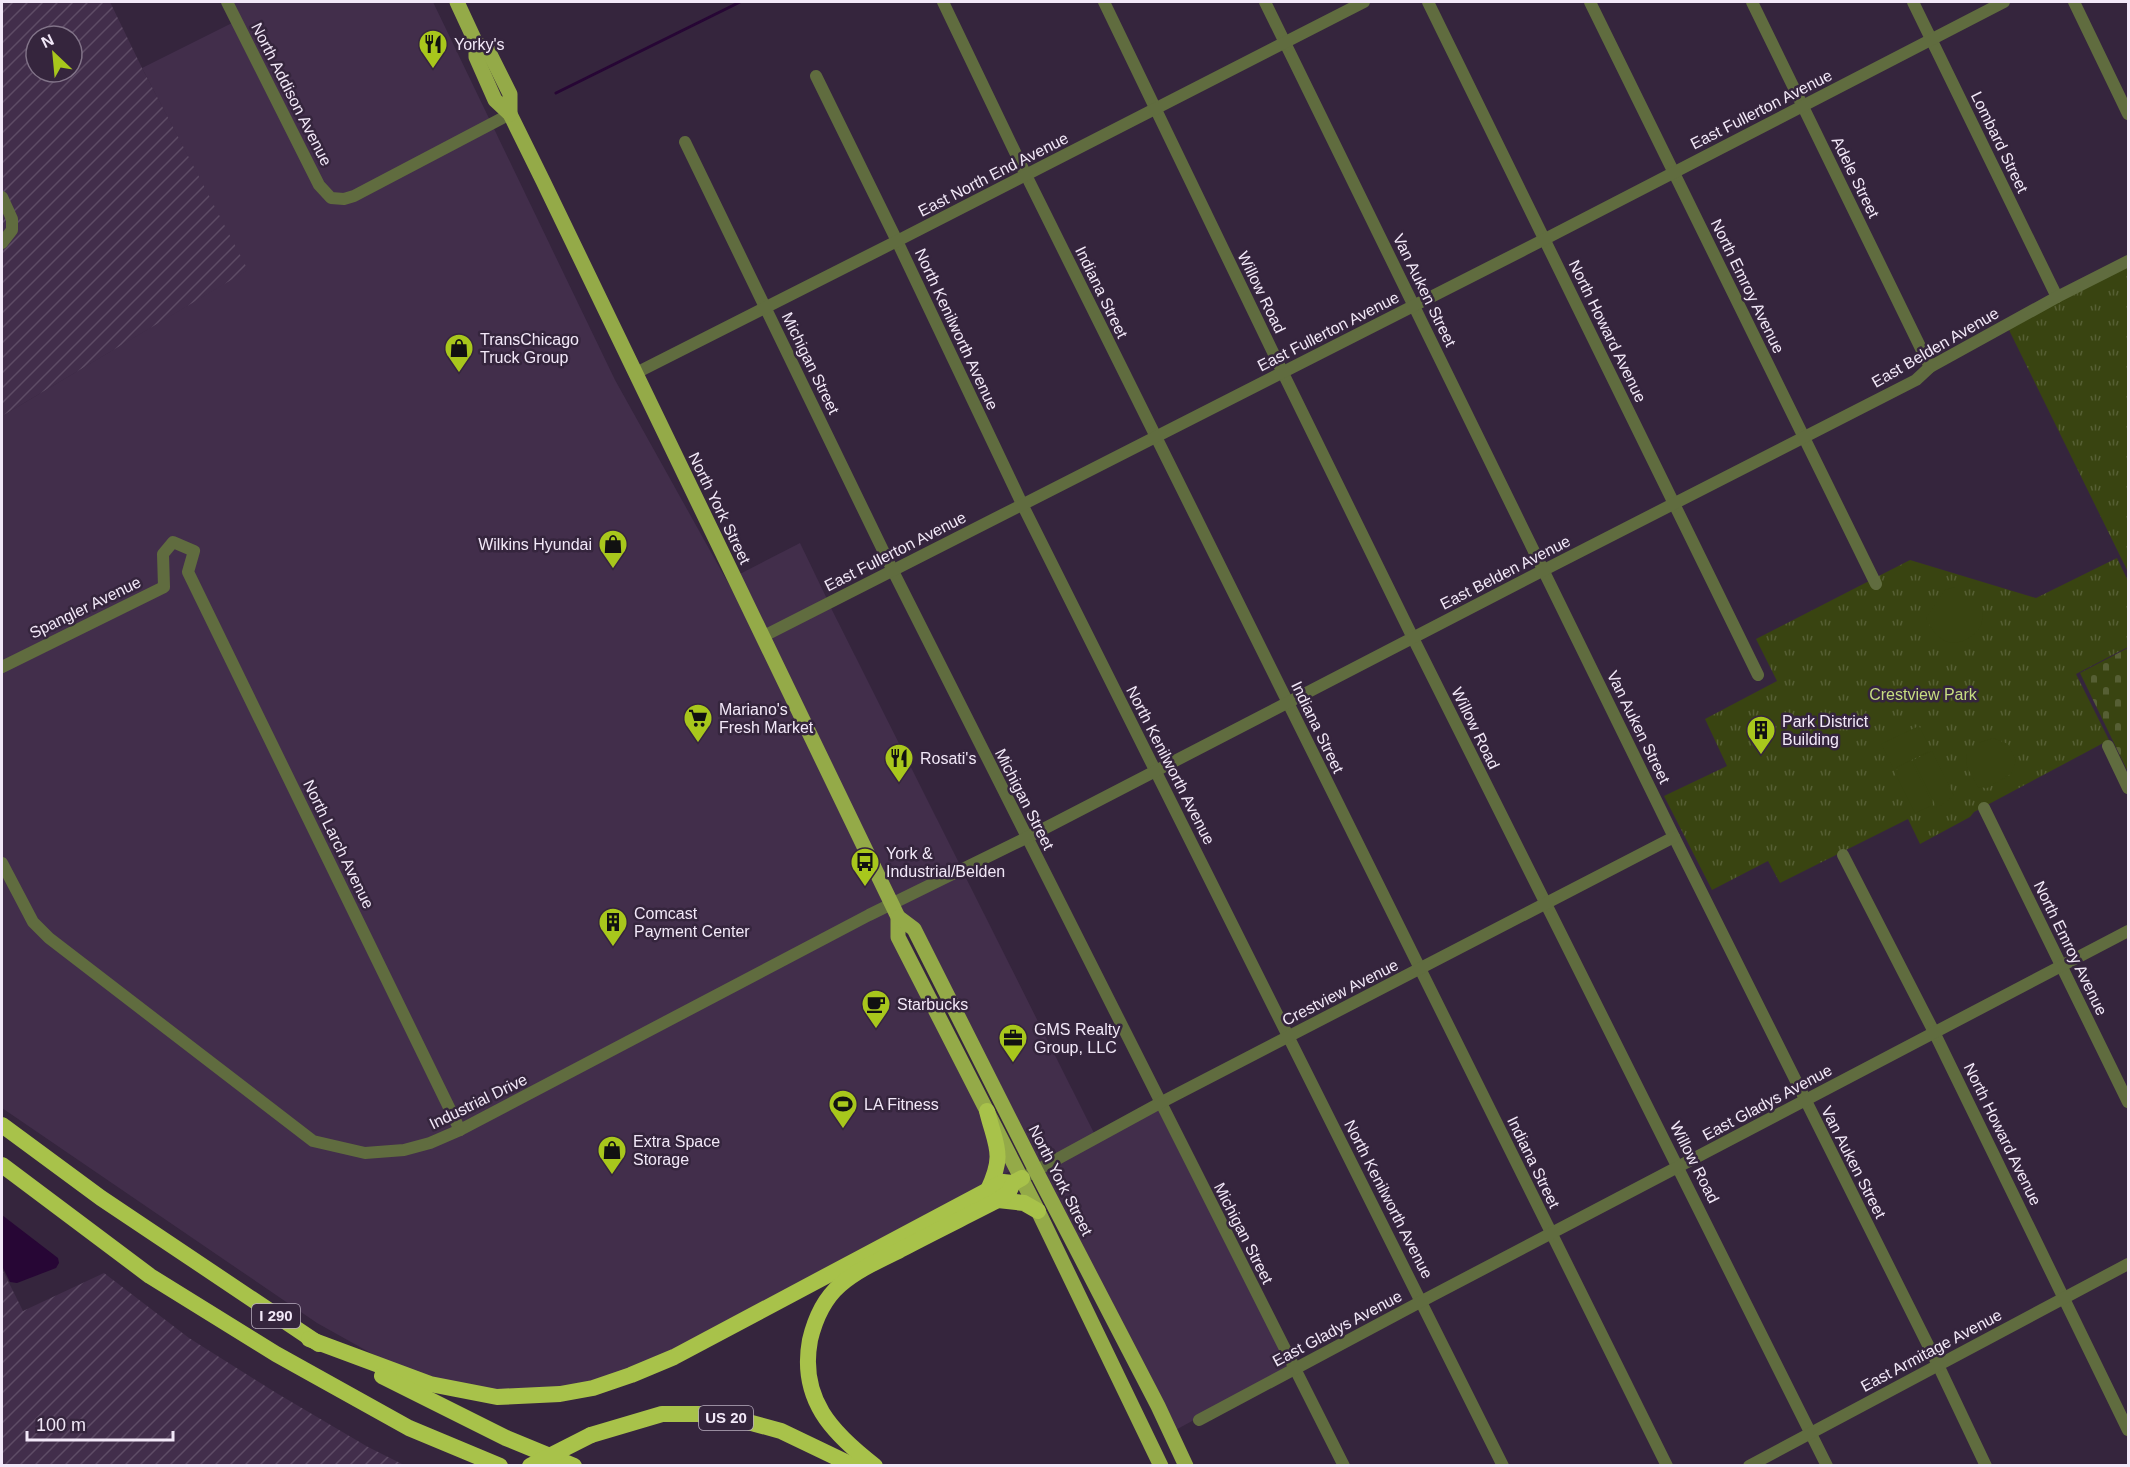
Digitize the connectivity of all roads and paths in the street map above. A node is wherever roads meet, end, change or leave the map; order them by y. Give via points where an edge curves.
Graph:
1 (227, 2) edge
2 (457, 2) edge
3 (943, 2) edge
4 (1104, 2) edge
5 (1265, 2) edge
6 (1364, 2) edge
7 (1428, 2) edge
8 (1590, 2) edge
9 (1752, 2) edge
10 (1913, 2) edge
11 (2004, 2) edge
12 (2074, 2) edge
13 (1931, 39) junction
14 (1285, 42) junction
15 (816, 76) dead end
16 (1803, 106) junction
17 (1156, 108) junction
18 (510, 114) junction
19 (2128, 114) edge
20 (686, 142) dead end
21 (1674, 172) junction
22 (1026, 176) junction
23 (2, 196) edge
24 (1545, 239) junction
25 (897, 241) junction
26 (2, 243) edge
27 (2128, 261) edge
28 (2057, 297) junction
29 (1414, 305) junction
30 (766, 308) junction
31 (1930, 367) junction
32 (636, 373) junction
33 (1283, 373) junction
34 (1156, 437) junction
35 (1803, 437) junction
36 (1674, 504) junction
37 (1023, 506) junction
38 (1544, 570) junction
39 (893, 571) junction
40 (188, 572) joint
41 (1876, 584) dead end
42 (762, 637) junction
43 (1413, 638) junction
44 (2, 667) edge
45 (1758, 675) dead end
46 (1288, 702) junction
47 (2108, 746) dead end
48 (1155, 771) junction
49 (2128, 788) edge
50 (1984, 808) dead end
51 (1674, 837) junction
52 (1026, 838) junction
53 (1843, 855) dead end
54 (2, 863) edge
55 (891, 903) junction
56 (1545, 904) junction
57 (898, 917) junction
58 (2128, 931) edge
59 (2061, 965) junction
60 (1420, 970) junction
61 (1934, 1032) junction
62 (1289, 1036) junction
63 (1805, 1101) junction
64 (2128, 1102) edge
65 (1160, 1103) junction
66 (987, 1111) junction
67 (2, 1125) edge
68 (460, 1130) junction
69 (2, 1165) edge
70 (1679, 1167) junction
71 (1023, 1177) junction
72 (993, 1195) junction
73 (1038, 1211) junction
74 (1551, 1234) junction
75 (2128, 1264) edge
76 (2065, 1298) junction
77 (1422, 1301) junction
78 (309, 1339) junction
79 (1938, 1365) junction
80 (1294, 1370) junction
81 (1199, 1420) dead end
82 (2128, 1430) edge
83 (1811, 1433) junction
84 (500, 1466) edge
85 (530, 1466) edge
86 (574, 1466) edge
87 (854, 1466) edge
88 (875, 1466) edge
89 (1161, 1466) edge
90 (1186, 1466) edge
91 (1344, 1466) edge
92 (1503, 1466) edge
93 (1667, 1466) edge
94 (1749, 1466) edge
95 (1827, 1466) edge
96 (1986, 1466) edge

1 - 18 street, North Addison Avenue via 319,185 331,198 354,196
2 - 18 main road, North York Street via 495,100
3 - 22 street, Indiana Street
4 - 17 street, Willow Road
5 - 14 street, Van Auken Street
6 - 14 street, East North End Avenue
7 - 24 street, North Howard Avenue
8 - 21 street, North Emroy Avenue
9 - 16 street, Adele Street
10 - 13 street, Lombard Street
11 - 13 street, East Fullerton Avenue
12 - 19 street
13 - 16 street, East Fullerton Avenue
13 - 28 street, Lombard Street
14 - 17 street, East North End Avenue
14 - 29 street, Van Auken Street
15 - 25 street, North Kenilworth Avenue
16 - 21 street, East Fullerton Avenue
16 - 31 street, Adele Street
17 - 22 street, East North End Avenue
17 - 33 street, Willow Road
18 - 32 main road, North York Street
20 - 30 street, Michigan Street
21 - 24 street, East Fullerton Avenue
21 - 35 street, North Emroy Avenue
22 - 25 street, East North End Avenue
22 - 34 street, Indiana Street
23 - 26 street via 12,219 12,230
24 - 29 street, East Fullerton Avenue
24 - 36 street, North Howard Avenue
25 - 30 street, East North End Avenue
25 - 37 street, North Kenilworth Avenue
27 - 28 street, East Belden Avenue
28 - 31 street, East Belden Avenue
29 - 33 street, East Fullerton Avenue
29 - 38 street, Van Auken Street
30 - 32 street, East North End Avenue
30 - 39 street, Michigan Street
31 - 35 street, East Belden Avenue via 1916,380
32 - 42 main road, North York Street
33 - 34 street, East Fullerton Avenue
33 - 43 street, Willow Road
34 - 37 street, East Fullerton Avenue
34 - 46 street, Indiana Street
35 - 36 street, East Belden Avenue
35 - 41 street, North Emroy Avenue
36 - 38 street, East Belden Avenue
36 - 45 street, North Howard Avenue
37 - 39 street, East Fullerton Avenue
37 - 48 street, North Kenilworth Avenue
38 - 43 street, East Belden Avenue
38 - 51 street, Van Auken Street
39 - 42 street, East Fullerton Avenue
39 - 52 street, Michigan Street
40 - 44 street, Spangler Avenue via 194,551 173,542 163,554 164,587
40 - 68 street, North Larch Avenue
42 - 55 main road, North York Street
43 - 46 street, East Belden Avenue
43 - 56 street, Willow Road
46 - 48 street, East Belden Avenue
46 - 60 street, Indiana Street
47 - 49 street
48 - 52 street, East Belden Avenue
48 - 62 street, North Kenilworth Avenue
50 - 59 street, North Emroy Avenue
51 - 56 street, Crestview Avenue
51 - 63 street, Van Auken Street
52 - 55 street, East Belden Avenue
52 - 65 street, Michigan Street
53 - 61 street, North Howard Avenue
54 - 68 street, Industrial Drive via 33,922 54,943 313,1141 365,1153 404,1150
55 - 57 main road, North York Street
55 - 68 street, Industrial Drive
56 - 60 street, Crestview Avenue
56 - 70 street, Willow Road
57 - 66 main road, North York Street via 898,937
57 - 71 main road, North York Street via 914,929
58 - 59 street, East Gladys Avenue
59 - 61 street, East Gladys Avenue
59 - 64 street, North Emroy Avenue
60 - 62 street, Crestview Avenue
60 - 74 street, Indiana Street
61 - 63 street, East Gladys Avenue
61 - 76 street, North Howard Avenue
62 - 65 street, Crestview Avenue
62 - 77 street, North Kenilworth Avenue
63 - 70 street, East Gladys Avenue
63 - 79 street, Van Auken Street
65 - 71 street, Crestview Avenue
65 - 80 street, Michigan Street
66 - 71 main road, North York Street
66 - 72 highway via 997,1142
67 - 78 highway, I 290 via 101,1198
69 - 84 highway, I 290 via 150,1276 276,1354 409,1428
70 - 74 street, East Gladys Avenue
70 - 83 street, Willow Road
71 - 72 highway via 1003,1182
71 - 73 main road, North York Street
71 - 90 main road, North York Street via 1152,1396
72 - 73 highway
72 - 78 highway via 674,1357 593,1388 497,1397 430,1384
72 - 88 highway via 840,1284 813,1325 808,1379 818,1406 849,1445
73 - 89 main road, North York Street
74 - 77 street, East Gladys Avenue
74 - 93 street, Indiana Street
75 - 76 street, East Armitage Avenue
76 - 79 street, East Armitage Avenue
76 - 82 street, North Howard Avenue
77 - 80 street, East Gladys Avenue
77 - 92 street, North Kenilworth Avenue
78 - 86 highway, I 290 via 506,1438
79 - 83 street, East Armitage Avenue
79 - 96 street, Van Auken Street
80 - 81 street, East Gladys Avenue
80 - 91 street, Michigan Street
83 - 94 street, East Armitage Avenue
83 - 95 street, Willow Road
85 - 87 highway, US 20, bridge via 591,1435 662,1414 737,1419 781,1431

